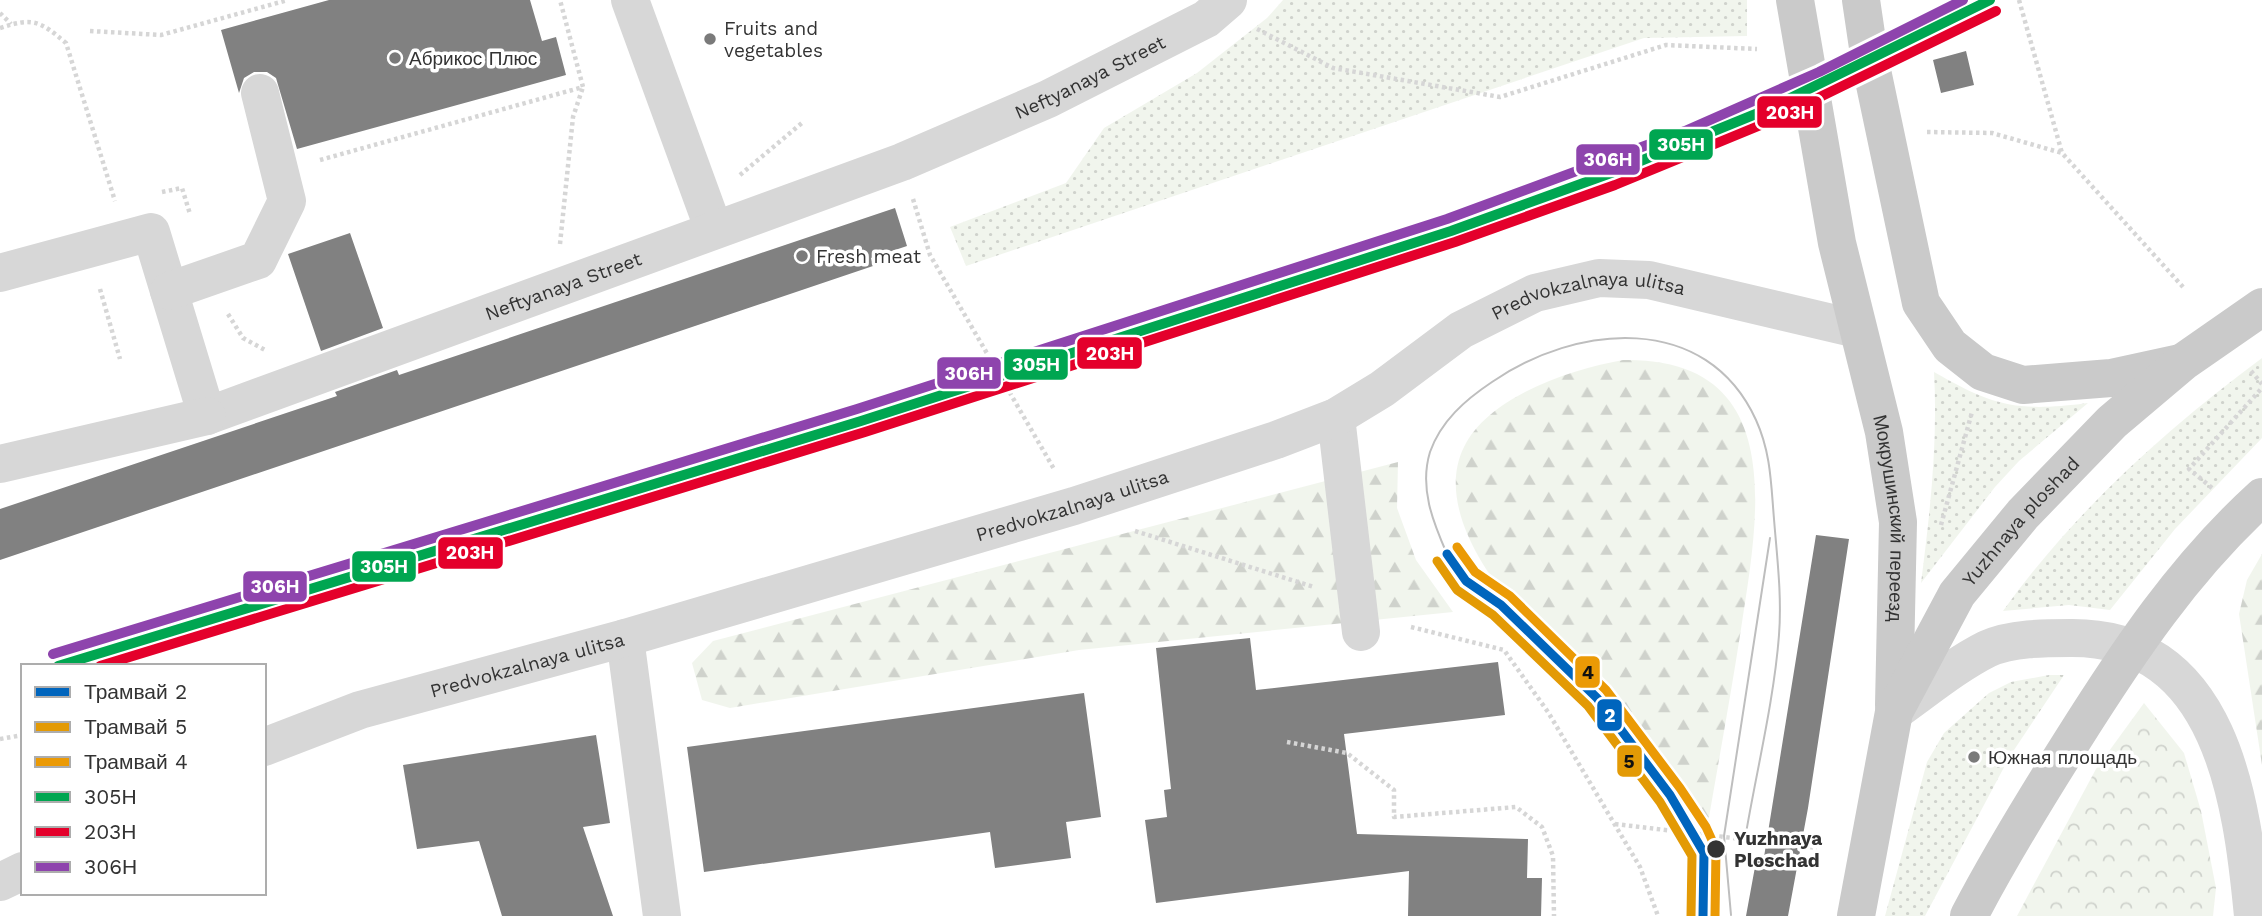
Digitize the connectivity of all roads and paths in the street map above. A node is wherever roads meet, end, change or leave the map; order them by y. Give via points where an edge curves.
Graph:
1 (288, 0) edge
2 (560, 0) edge
3 (630, 0) edge
4 (1795, 0) edge
5 (1861, 0) edge
6 (2019, 0) edge
7 (1223, 5) edge
8 (0, 13) edge
9 (11, 24) junction
10 (0, 28) edge
11 (90, 31) dead end
12 (1758, 49) dead end
13 (583, 87) junction
14 (260, 93) dead end
15 (1920, 132) dead end
16 (2062, 153) junction
17 (319, 160) dead end
18 (151, 194) dead end
19 (128, 198) dead end
20 (115, 200) junction
21 (109, 209) dead end
22 (714, 230) junction
23 (88, 248) junction
24 (559, 250) dead end
25 (930, 255) dead end
26 (0, 273) edge
27 (211, 277) junction
28 (2183, 287) dead end
29 (169, 291) junction
30 (2262, 307) edge
31 (1857, 329) junction
32 (274, 355) dead end
33 (120, 359) dead end
34 (2183, 362) junction
35 (2251, 371) dead end
36 (2262, 386) edge
37 (1975, 401) dead end
38 (207, 416) junction
39 (1336, 417) junction
40 (1045, 452) dead end
41 (0, 464) edge
42 (2213, 488) dead end
43 (1107, 495) junction
44 (2261, 499) edge
45 (1929, 526) dead end
46 (1359, 616) joint
47 (1411, 627) dead end
48 (625, 638) junction
49 (2131, 647) junction
50 (1894, 712) junction
51 (21, 735) edge
52 (0, 739) edge
53 (1287, 742) dead end
54 (266, 746) edge
55 (1614, 823) junction
56 (1817, 848) dead end
57 (21, 872) edge
58 (0, 882) edge
59 (662, 916) edge
60 (1554, 916) edge
61 (1658, 916) edge
62 (1856, 916) edge
63 (1969, 916) edge
64 (2253, 916) edge

1 - 11 path via 161,36
2 - 13 path
3 - 22 street
4 - 31 main road, Мокрушинский переезд
5 - 34 main road via 1921,303 1950,346 1983,372 2023,385 2110,378
6 - 16 path
7 - 12 path via 1333,68 1500,97 1666,45
7 - 22 street, Neftyanaya Street via 1206,19 1048,99 902,162
8 - 9 path
9 - 10 path
9 - 20 path via 27,20 45,26 66,43
13 - 17 path
13 - 24 path via 573,117
14 - 27 street via 287,201 258,260
15 - 16 path via 1992,133
16 - 28 path
18 - 27 path via 182,188
19 - 20 path
20 - 21 path
22 - 38 street, Neftyanaya Street
23 - 26 street
23 - 29 street via 151,232
23 - 33 path
25 - 40 path
27 - 29 street
27 - 32 path via 243,338
29 - 38 street
30 - 34 main road, Yuzhnaya ploshad
31 - 39 street, Predvokzalnaya ulitsa via 1649,279 1599,278 1535,293 1461,330
31 - 50 main road, Мокрушинский переезд via 1884,432 1898,522
34 - 50 main road, Yuzhnaya ploshad via 2103,432 2023,514 1957,594
35 - 36 path
36 - 42 path via 2189,468
37 - 45 path via 1940,527
38 - 41 street, Neftyanaya Street
39 - 43 street, Predvokzalnaya ulitsa
39 - 46 street
43 - 46 path via 1119,517 1136,531
43 - 48 street, Predvokzalnaya ulitsa
44 - 49 main road via 2180,582
47 - 55 path via 1504,650 1548,712
48 - 54 street, Predvokzalnaya ulitsa via 360,710
48 - 59 street
49 - 50 street via 2088,638 2040,638 1988,648
49 - 63 main road
49 - 64 street via 2172,673 2203,709 2225,754 2239,805
50 - 62 main road, Yuzhnaya ploshad
51 - 52 path
53 - 60 path via 1347,753 1394,790 1394,817 1516,807 1542,827 1553,856
55 - 56 path
55 - 61 path via 1640,867
57 - 58 street

